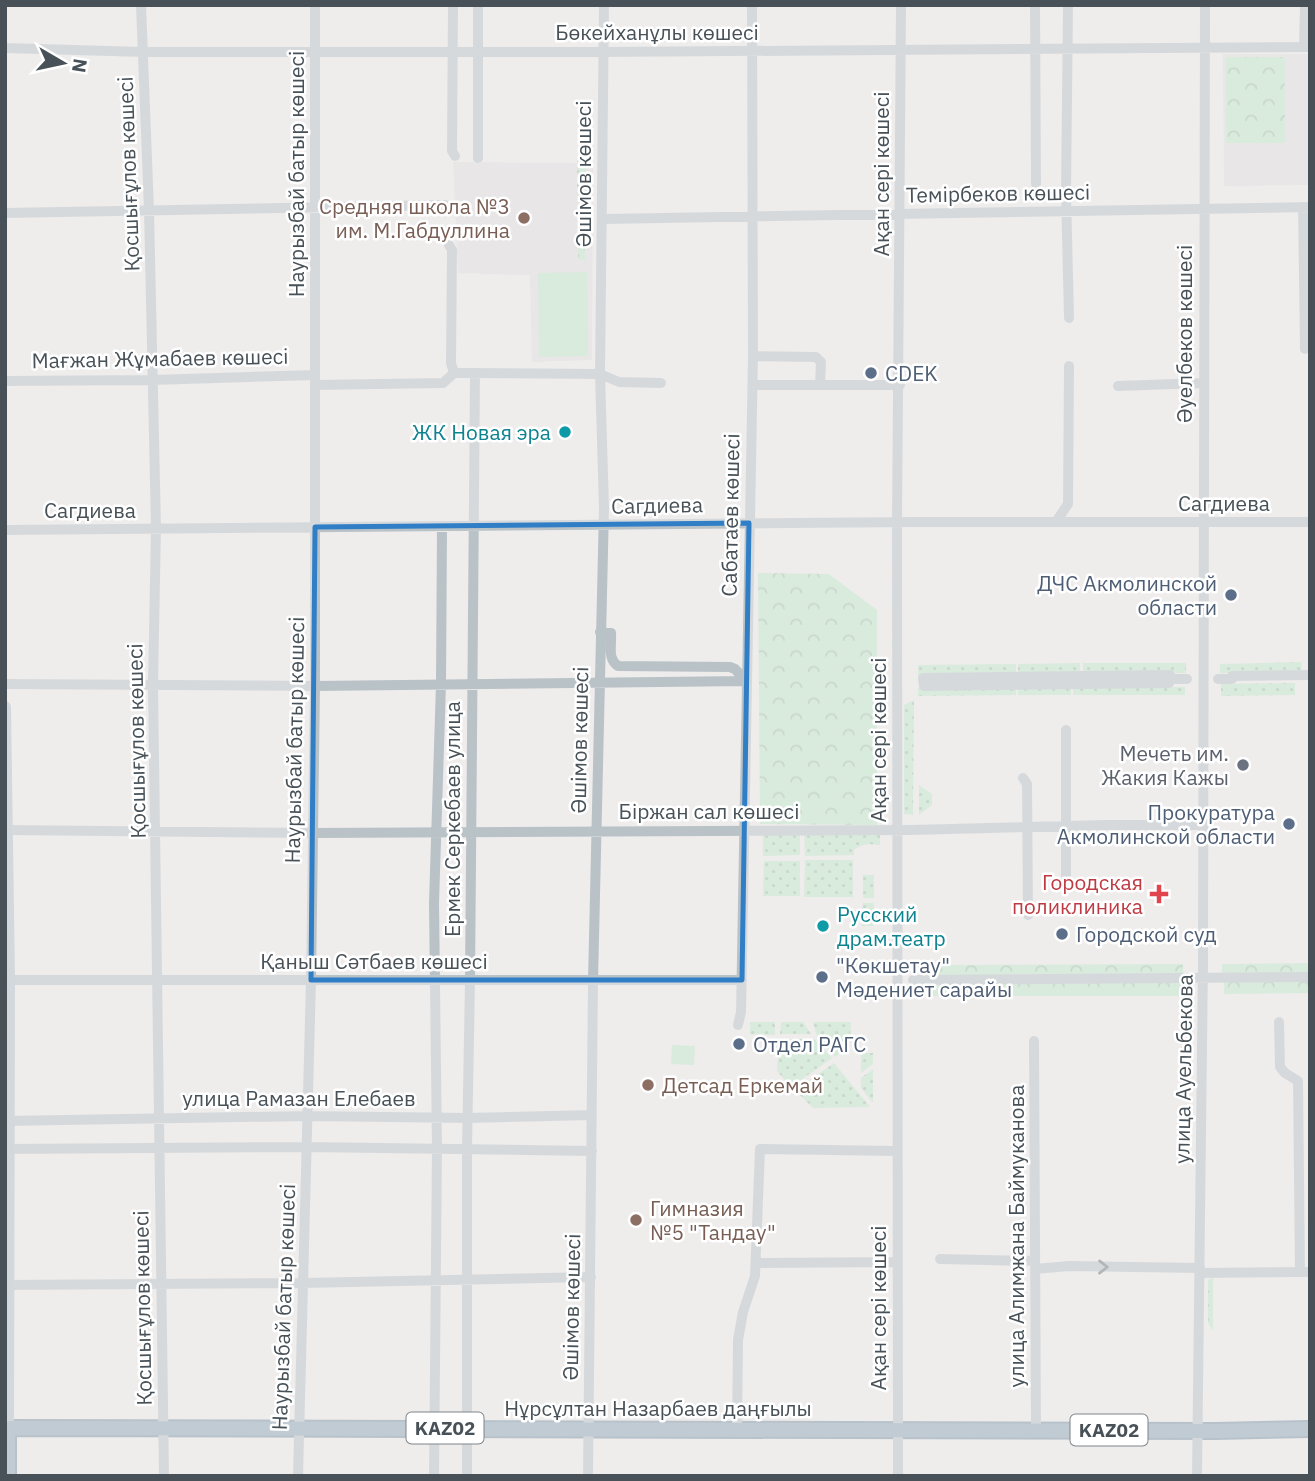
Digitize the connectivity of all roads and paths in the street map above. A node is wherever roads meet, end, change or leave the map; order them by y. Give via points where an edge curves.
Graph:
1 (141, 5) edge
2 (315, 5) edge
3 (453, 5) edge
4 (478, 5) edge
5 (604, 5) edge
6 (752, 5) edge
7 (901, 5) edge
8 (1035, 5) edge
9 (1068, 5) edge
10 (1205, 5) edge
11 (1305, 5) edge
12 (1307, 47) edge
13 (5, 48) edge
14 (1067, 49) junction
15 (753, 50) junction
16 (901, 50) junction
17 (1036, 50) junction
18 (1204, 50) junction
19 (315, 51) junction
20 (144, 52) junction
21 (452, 52) junction
22 (478, 52) junction
23 (604, 52) junction
24 (455, 156) dead end
25 (478, 158) dead end
26 (1036, 184) dead end
27 (445, 205) dead end
28 (1306, 207) edge
29 (315, 208) junction
30 (1204, 208) junction
31 (149, 210) junction
32 (1067, 211) junction
33 (5, 213) edge
34 (901, 214) junction
35 (753, 216) junction
36 (603, 219) junction
37 (449, 245) dead end
38 (1069, 318) dead end
39 (1305, 349) dead end
40 (753, 356) junction
41 (1069, 366) dead end
42 (454, 373) junction
43 (475, 373) junction
44 (600, 374) junction
45 (152, 380) junction
46 (315, 380) junction
47 (5, 381) edge
48 (661, 383) dead end
49 (1203, 383) junction
50 (752, 385) junction
51 (820, 385) junction
52 (900, 386) junction
53 (1118, 386) dead end
54 (897, 522) junction
55 (1056, 522) junction
56 (1204, 522) junction
57 (1310, 522) edge
58 (749, 523) junction
59 (442, 526) junction
60 (475, 526) junction
61 (603, 526) junction
62 (315, 527) junction
63 (156, 528) junction
64 (5, 530) edge
65 (600, 632) junction
66 (1202, 662) joint
67 (1310, 675) edge
68 (1297, 678) junction
69 (1218, 679) dead end
70 (1187, 680) dead end
71 (598, 681) junction
72 (746, 681) junction
73 (1310, 681) edge
74 (919, 682) dead end
75 (473, 683) junction
76 (5, 684) edge
77 (441, 684) junction
78 (153, 685) junction
79 (315, 687) junction
80 (5, 707) edge
81 (1066, 730) dead end
82 (1023, 778) dead end
83 (1203, 825) junction
84 (1065, 826) junction
85 (1027, 827) junction
86 (6, 830) edge
87 (744, 830) junction
88 (897, 830) junction
89 (156, 831) junction
90 (437, 831) junction
91 (471, 831) junction
92 (597, 831) junction
93 (313, 833) junction
94 (1066, 876) dead end
95 (1028, 915) dead end
96 (1310, 977) edge
97 (1203, 978) junction
98 (7, 980) edge
99 (159, 980) junction
100 (311, 980) junction
101 (436, 980) junction
102 (742, 980) junction
103 (913, 980) dead end
104 (470, 981) junction
105 (593, 981) junction
106 (1279, 1022) dead end
107 (738, 1025) dead end
108 (1034, 1041) dead end
109 (592, 1115) junction
110 (307, 1116) junction
111 (160, 1117) junction
112 (436, 1118) junction
113 (467, 1118) junction
114 (7, 1121) edge
115 (306, 1147) junction
116 (160, 1148) junction
117 (437, 1148) junction
118 (467, 1148) junction
119 (7, 1149) edge
120 (592, 1151) junction
121 (897, 1151) junction
122 (940, 1259) dead end
123 (896, 1262) junction
124 (755, 1263) junction
125 (1035, 1265) junction
126 (1200, 1270) junction
127 (1305, 1272) edge
128 (591, 1277) junction
129 (466, 1279) junction
130 (436, 1280) junction
131 (161, 1283) junction
132 (303, 1283) junction
133 (7, 1285) edge
134 (6, 1428) edge
135 (163, 1428) junction
136 (435, 1428) junction
137 (467, 1428) junction
138 (590, 1428) junction
139 (737, 1429) junction
140 (898, 1429) junction
141 (1310, 1429) edge
142 (298, 1430) junction
143 (1036, 1430) junction
144 (1198, 1431) junction
145 (8, 1476) edge
146 (164, 1476) edge
147 (298, 1476) edge
148 (434, 1476) edge
149 (467, 1476) edge
150 (588, 1476) edge
151 (898, 1476) edge
152 (1197, 1476) edge

1 - 20 street, Қосшығұлов көшесі
2 - 19 street, Наурызбай батыр көшесі
3 - 21 street
4 - 22 street
5 - 23 street, Әшімов көшесі
6 - 15 street, Сабатаев көшесі
7 - 16 street, Ақан сері көшесі
8 - 17 street
9 - 14 street
10 - 18 street, Әуелбеков көшесі
11 - 12 street
12 - 18 street, Бөкейханұлы көшесі
13 - 20 street, Бөкейханұлы көшесі
14 - 17 street, Бөкейханұлы көшесі
14 - 18 street, Бөкейханұлы көшесі
14 - 32 street
15 - 16 street, Бөкейханұлы көшесі
15 - 23 street, Бөкейханұлы көшесі
15 - 35 street, Сабатаев көшесі
16 - 17 street, Бөкейханұлы көшесі
16 - 34 street, Ақан сері көшесі
17 - 26 street
18 - 30 street, Әуелбеков көшесі
19 - 20 street, Бөкейханұлы көшесі
19 - 21 street, Бөкейханұлы көшесі
19 - 29 street, Наурызбай батыр көшесі
20 - 31 street, Қосшығұлов көшесі
21 - 22 street, Бөкейханұлы көшесі
21 - 24 street
22 - 23 street, Бөкейханұлы көшесі
22 - 25 street
23 - 36 street, Әшімов көшесі
27 - 29 street
28 - 30 street, Темірбеков көшесі
28 - 39 street
29 - 31 street
29 - 46 street, Наурызбай батыр көшесі
30 - 32 street, Темірбеков көшесі
30 - 49 street, Әуелбеков көшесі
31 - 33 street
31 - 45 street, Қосшығұлов көшесі
32 - 34 street, Темірбеков көшесі
32 - 38 street
34 - 35 street, Темірбеков көшесі
34 - 52 street, Ақан сері көшесі
35 - 36 street, Темірбеков көшесі
35 - 40 street, Сабатаев көшесі
36 - 44 street, Әшімов көшесі
37 - 42 street
40 - 50 street, Сабатаев көшесі
40 - 51 street via 818,358
41 - 55 street via 1068,504
42 - 43 street, Мағжан Жұмабаев көшесі
42 - 46 street, Мағжан Жұмабаев көшесі via 443,383
43 - 44 street, Мағжан Жұмабаев көшесі
43 - 60 street, Ермек Серкебаев улица
44 - 48 street, Мағжан Жұмабаев көшесі via 620,382
44 - 61 street, Әшімов көшесі
45 - 46 street, Мағжан Жұмабаев көшесі
45 - 47 street, Мағжан Жұмабаев көшесі
45 - 63 street, Қосшығұлов көшесі
46 - 62 street, Наурызбай батыр көшесі
49 - 53 street
49 - 56 street, Әуелбеков көшесі
50 - 51 street
50 - 58 street, Сабатаев көшесі
51 - 52 street
52 - 54 street, Ақан сері көшесі
54 - 55 street, Сагдиева
54 - 58 street, Сагдиева
54 - 88 street, Ақан сері көшесі
55 - 56 street, Сагдиева
56 - 57 street, Сагдиева
56 - 66 street, Әуелбеков көшесі
58 - 61 street, Сагдиева
58 - 72 street, Сабатаев көшесі
59 - 60 street, Сагдиева
59 - 62 street, Сагдиева
59 - 77 street, Ермек Серкебаев улица
60 - 61 street, Сагдиева
60 - 75 street, Ермек Серкебаев улица
61 - 65 street, Әшімов көшесі
62 - 63 street, Сагдиева
62 - 79 street, Наурызбай батыр көшесі
63 - 64 street, Сагдиева
63 - 78 street, Қосшығұлов көшесі
65 - 71 street, Әшімов көшесі
65 - 72 street via 611,633 612,663 618,666 730,667
66 - 83 street, улица Ауельбекова
67 - 68 street
68 - 69 street
68 - 73 street
70 - 74 street
71 - 72 street
71 - 75 street
71 - 92 street, Әшімов көшесі
72 - 87 street, Сабатаев көшесі
75 - 77 street
75 - 91 street, Ермек Серкебаев улица
76 - 78 street
77 - 79 street
77 - 90 street, Ермек Серкебаев улица
78 - 79 street
78 - 89 street, Қосшығұлов көшесі
79 - 93 street, Наурызбай батыр көшесі
80 - 86 main road
81 - 84 street
82 - 85 street
83 - 84 street, Біржан сал көшесі
83 - 97 street, улица Ауельбекова
84 - 85 street, Біржан сал көшесі
84 - 94 street
85 - 88 street, Біржан сал көшесі
85 - 95 street
86 - 89 street, Біржан сал көшесі
86 - 98 main road
87 - 88 street, Біржан сал көшесі
87 - 92 street, Біржан сал көшесі
87 - 102 street, Сабатаев көшесі
88 - 121 street, Ақан сері көшесі
89 - 93 street, Біржан сал көшесі
89 - 99 street, Қосшығұлов көшесі
90 - 91 street, Біржан сал көшесі
90 - 93 street, Біржан сал көшесі
90 - 101 street, Ермек Серкебаев улица
91 - 92 street, Біржан сал көшесі
91 - 104 street, Ермек Серкебаев улица
92 - 105 street, Әшімов көшесі
93 - 100 street, Наурызбай батыр көшесі
96 - 97 street
97 - 103 street
97 - 126 street, улица Ауельбекова
98 - 99 street, Қаныш Сәтбаев көшесі
98 - 114 main road
99 - 100 street, Қаныш Сәтбаев көшесі
99 - 111 street, Қосшығұлов көшесі
100 - 101 street, Қаныш Сәтбаев көшесі
100 - 110 street, Наурызбай батыр көшесі
101 - 104 street, Қаныш Сәтбаев көшесі
101 - 112 street, Ермек Серкебаев улица
102 - 105 street, Қаныш Сәтбаев көшесі
102 - 107 street, Сабатаев көшесі
104 - 105 street, Қаныш Сәтбаев көшесі
104 - 113 street, Ермек Серкебаев улица
105 - 109 street, Әшімов көшесі
106 - 127 street via 1280,1066 1298,1081
108 - 125 street, улица Алимжана Баймуканова
109 - 113 street, улица Рамазан Елебаев
109 - 120 street, Әшімов көшесі
110 - 111 street, улица Рамазан Елебаев
110 - 112 street, улица Рамазан Елебаев
110 - 115 street, Наурызбай батыр көшесі
111 - 114 street, улица Рамазан Елебаев
111 - 116 street, Қосшығұлов көшесі
112 - 113 street, улица Рамазан Елебаев
112 - 117 street, Ермек Серкебаев улица
113 - 118 street, Ермек Серкебаев улица
114 - 119 main road
115 - 116 street
115 - 117 street
115 - 132 street, Наурызбай батыр көшесі
116 - 119 street
116 - 131 street, Қосшығұлов көшесі
117 - 118 street
117 - 130 street, Ермек Серкебаев улица
118 - 120 street
118 - 129 street, Ермек Серкебаев улица
119 - 133 main road
120 - 128 street, Әшімов көшесі
121 - 123 street, Ақан сері көшесі
121 - 124 street via 760,1149
122 - 125 street
123 - 124 street
123 - 140 street, Ақан сері көшесі
124 - 139 street via 738,1340
125 -> 126 street
125 - 143 street, улица Алимжана Баймуканова
126 - 127 street
126 - 144 street, улица Ауельбекова
128 - 129 street
128 - 138 street, Әшімов көшесі
129 - 130 street
129 - 137 street, Ермек Серкебаев улица
130 - 132 street
130 - 136 street, Ермек Серкебаев улица
131 - 132 street
131 - 133 street
131 - 135 street, Қосшығұлов көшесі
132 - 142 street, Наурызбай батыр көшесі
133 - 134 main road
134 - 135 highway, Нұрсұлтан Назарбаев даңғылы / KАZ02
134 - 145 highway
135 - 142 highway, Нұрсұлтан Назарбаев даңғылы / KАZ02
135 - 146 street, Қосшығұлов көшесі
136 - 137 highway, Нұрсұлтан Назарбаев даңғылы / KАZ02
136 - 142 highway, Нұрсұлтан Назарбаев даңғылы / KАZ02
136 - 148 street, Ермек Серкебаев улица
137 - 138 highway, Нұрсұлтан Назарбаев даңғылы / KАZ02
137 - 149 street, Ермек Серкебаев улица
138 - 139 highway, Нұрсұлтан Назарбаев даңғылы / KАZ02
138 - 150 street, Әшімов көшесі
139 - 140 highway, Нұрсұлтан Назарбаев даңғылы / KАZ02
140 - 143 highway, Нұрсұлтан Назарбаев даңғылы / KАZ02
140 - 151 street, Ақан сері көшесі
141 - 144 highway, Нұрсұлтан Назарбаев даңғылы / KАZ02
142 - 147 street, Наурызбай батыр көшесі
143 - 144 highway, Нұрсұлтан Назарбаев даңғылы / KАZ02
144 - 152 street, улица Ауельбекова

